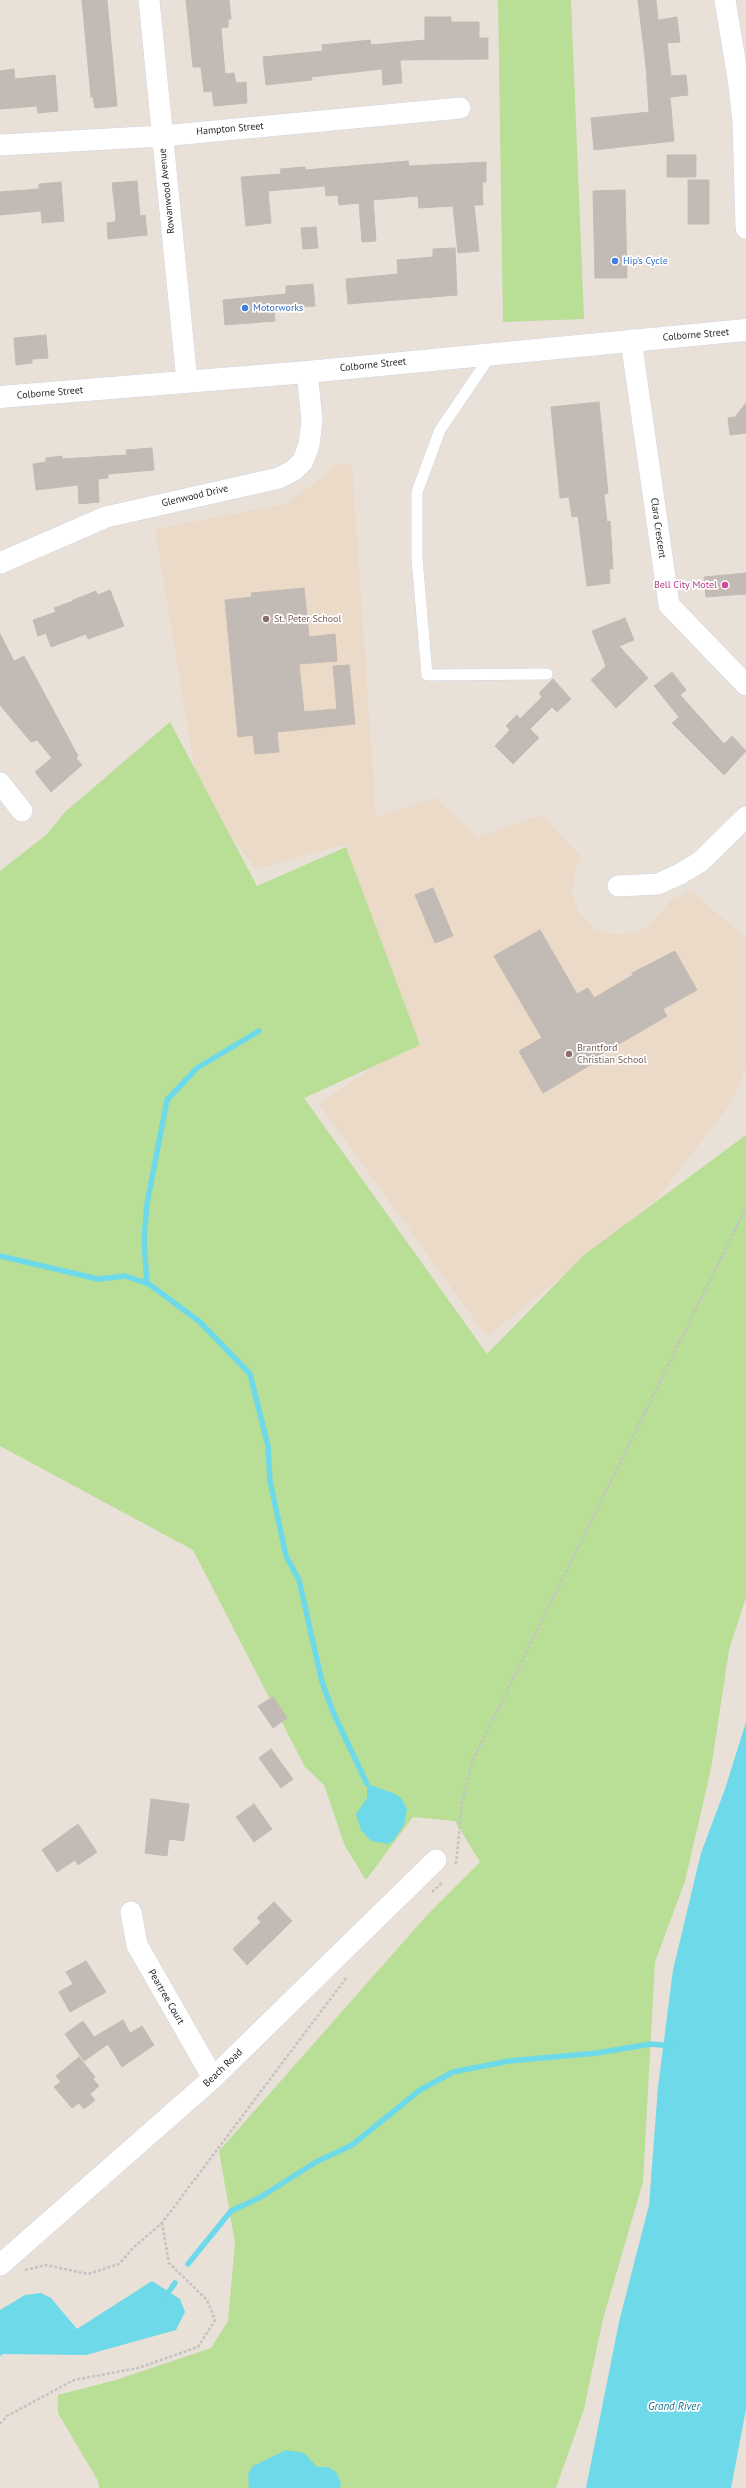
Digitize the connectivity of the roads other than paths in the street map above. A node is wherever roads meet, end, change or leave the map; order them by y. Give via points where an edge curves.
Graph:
1 (149, 0) edge
2 (725, 0) edge
3 (460, 108) dead end
4 (162, 136) junction
5 (0, 145) edge
6 (746, 228) edge
7 (746, 330) edge
8 (631, 340) junction
9 (492, 354) junction
10 (307, 372) junction
11 (187, 381) junction
12 (0, 397) edge
13 (0, 563) edge
14 (547, 674) dead end
15 (746, 685) edge
16 (0, 783) edge
17 (22, 811) dead end
18 (746, 817) edge
19 (618, 886) dead end
20 (444, 1864) road end
21 (131, 1912) dead end
22 (213, 2078) junction
23 (0, 2265) edge

1 - 4 street, Rowanwood Avenue
2 - 6 street via 743,121
3 - 4 street, Hampton Street
4 - 5 street, Hampton Street
4 - 11 street, Rowanwood Avenue
7 - 8 main road, Colborne Street
8 - 9 main road, Colborne Street
8 - 15 street, Clara Crescent via 669,606
9 - 10 main road, Colborne Street
9 - 14 lane via 440,430 417,492 417,558 427,675
10 - 11 main road, Colborne Street
10 - 13 street, Glenwood Drive via 312,420 307,450 303,461 294,470 279,478 106,517
11 - 12 main road, Colborne Street
16 - 17 street
18 - 19 street via 700,862 680,874 658,884
20 - 22 street, Beach Road
21 - 22 street, Peartree Court via 137,1946
22 - 23 street, Beach Road

